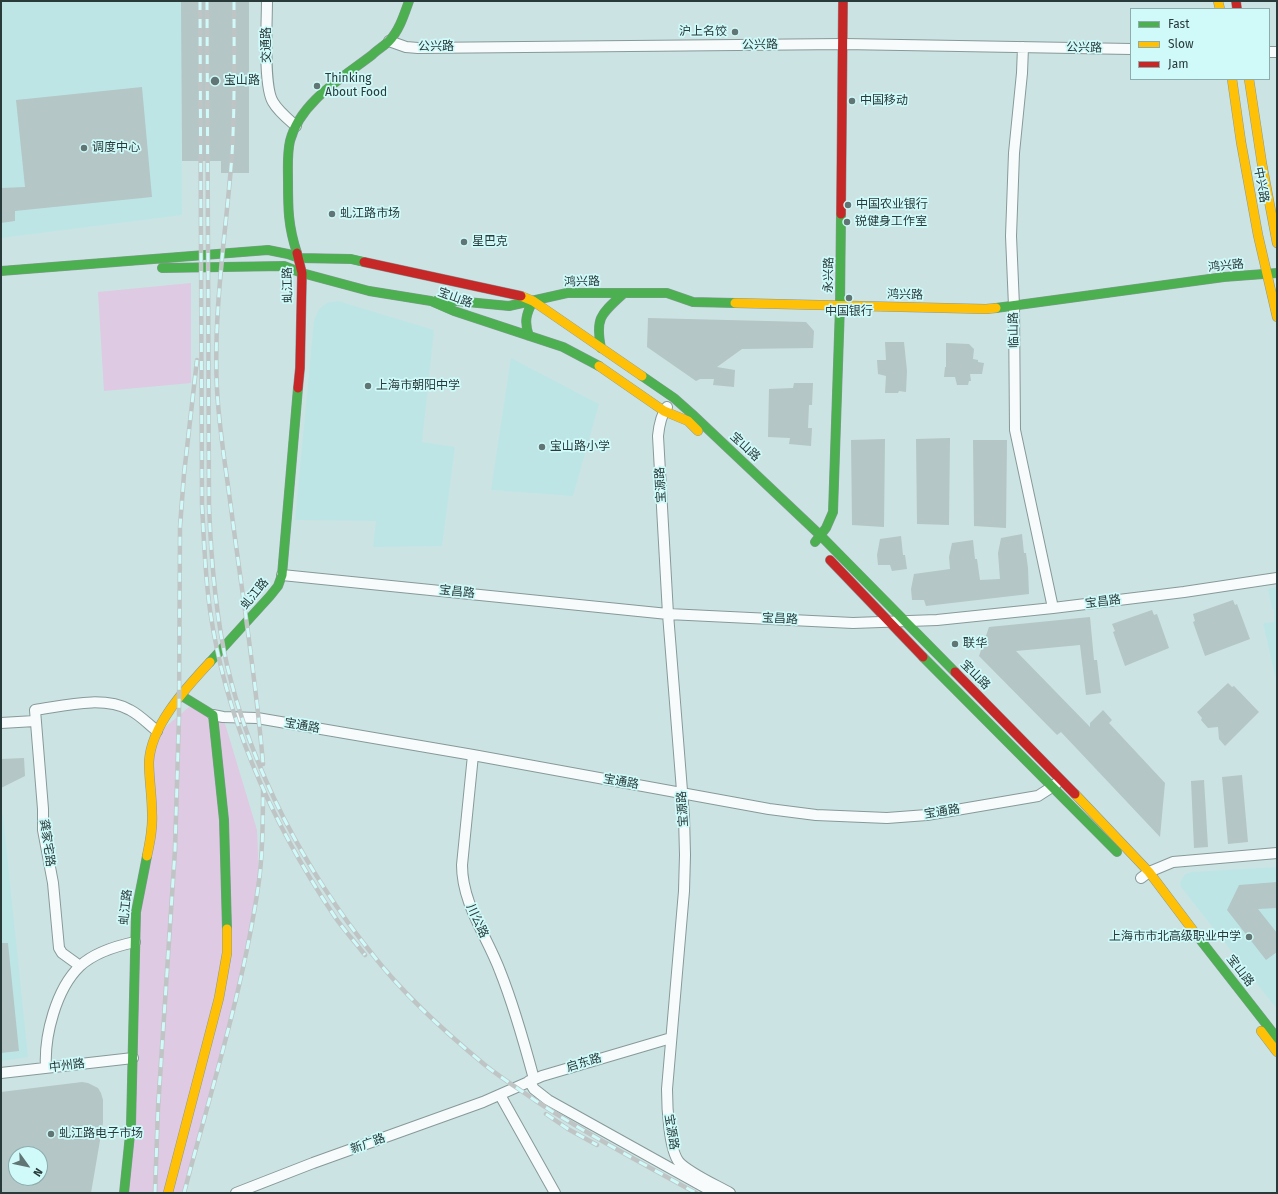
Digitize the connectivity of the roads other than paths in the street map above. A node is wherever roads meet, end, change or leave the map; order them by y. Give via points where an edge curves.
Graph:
1 (267, 1) edge
2 (409, 1) edge
3 (844, 1) edge
4 (389, 41) junction
5 (844, 44) junction
6 (1022, 47) junction
7 (1130, 49) edge
8 (1232, 80) edge
9 (1249, 80) edge
10 (296, 126) junction
11 (1277, 243) edge
12 (299, 258) junction
13 (1, 271) edge
14 (302, 273) junction
15 (1266, 274) junction
16 (1277, 274) edge
17 (1, 278) edge
18 (623, 294) junction
19 (431, 301) junction
20 (533, 301) junction
21 (840, 306) junction
22 (1014, 306) junction
23 (1277, 317) edge
24 (529, 336) junction
25 (602, 348) junction
26 (674, 398) junction
27 (664, 411) junction
28 (821, 536) junction
29 (814, 543) junction
30 (282, 575) junction
31 (1277, 578) edge
32 (1054, 608) junction
33 (668, 614) junction
34 (904, 621) junction
35 (888, 622) junction
36 (182, 696) junction
37 (213, 715) junction
38 (36, 722) junction
39 (1, 724) edge
40 (157, 731) junction
41 (473, 755) junction
42 (1061, 778) junction
43 (1052, 787) junction
44 (682, 794) junction
45 (1277, 853) edge
46 (1124, 860) dead end
47 (1133, 869) dead end
48 (1147, 881) junction
49 (135, 942) junction
50 (80, 966) junction
51 (671, 1038) junction
52 (1277, 1038) edge
53 (1277, 1052) edge
54 (133, 1058) junction
55 (46, 1068) junction
56 (1, 1073) edge
57 (532, 1080) junction
58 (500, 1095) junction
59 (124, 1193) edge
60 (168, 1193) edge
61 (236, 1193) edge
62 (555, 1193) edge
63 (715, 1193) edge
64 (730, 1193) edge

1 - 10 street, 交通路 via 268,90 272,101
2 - 4 main road, 虬江路 via 399,27
3 - 5 main road, 永兴路
4 - 5 street, 公兴路 via 418,48
4 - 10 main road, 虬江路 via 323,93
5 - 6 street, 公兴路
5 - 21 main road, 永兴路
6 - 7 street, 公兴路
6 - 22 street, 临山路 via 1012,193
8 - 15 main road, 中兴路
9 - 11 main road, 中兴路 via 1260,157
10 - 12 main road, 虬江路 via 289,147 288,213 291,235
12 - 13 main road, 宝山路 via 268,250
12 - 14 main road, 虬江路
12 - 20 main road, 宝山路 via 351,259 516,294
14 - 17 main road, 宝山路 via 284,266 151,268 85,270
14 - 19 main road, 宝山路 via 369,291
14 - 30 main road, 虬江路 via 300,368
15 - 16 main road, 鸿兴路
15 - 22 main road, 鸿兴路 via 1224,277
15 - 23 main road, 中兴路
18 - 20 main road, 鸿兴路 via 567,293
18 - 21 main road, 鸿兴路 via 667,293 693,302
18 - 25 main road via 606,308 601,316 598,330
19 - 20 main road, 鸿兴路 via 509,306
19 - 24 main road, 宝山路
20 - 24 main road via 526,313 525,325
20 - 25 main road, 宝山路
21 - 22 main road, 鸿兴路 via 986,309
21 - 28 main road, 永兴路 via 833,512 830,524
22 - 32 street, 临山路 via 1015,430
24 - 27 main road, 宝山路 via 563,347 598,365
25 - 26 main road, 宝山路
26 - 27 street, 宝源路
26 - 28 main road, 宝山路
27 - 29 main road, 宝山路 via 688,421
27 - 33 street, 宝源路 via 658,436
28 - 29 main road, 永兴路
28 - 34 main road, 宝山路
29 - 35 main road, 宝山路
30 - 33 street, 宝昌路
30 - 36 main road, 虬江路 via 270,596 210,661
31 - 32 street, 宝昌路
32 - 34 street, 宝昌路
33 - 35 street, 宝昌路 via 854,623
33 - 44 street, 宝源路
34 - 35 street, 宝昌路
34 - 42 main road, 宝山路
35 - 43 main road, 宝山路
36 - 37 main road, 宝通路
36 - 40 main road, 虬江路
37 - 41 street, 宝通路 via 257,718
37 - 60 main road via 224,820 227,954 219,998
38 - 39 street
38 - 40 street, 龚家宅路 via 34,710 94,702 115,704 133,712
38 - 50 street, 龚家宅路 via 43,830 53,883 59,948 62,954
40 - 49 main road, 虬江路 via 149,761 152,826 138,894
41 - 44 street, 宝通路
41 - 57 street, 川公路 via 462,866 463,884 469,904 511,998
42 - 43 street, 宝通路
42 - 48 main road, 宝山路
43 - 44 street, 宝通路 via 1038,796 927,815 887,818 792,812
43 - 46 main road, 宝山路
44 - 51 street, 宝源路 via 685,873
45 - 48 street via 1173,862
47 - 48 main road, 宝山路
48 - 52 main road, 宝山路 via 1191,928
48 - 53 main road, 宝山路
49 - 50 street via 105,951
49 - 54 main road, 虬江路
50 - 55 street via 62,992 51,1019 46,1044
51 - 57 street, 启东路
51 - 64 street, 宝源路 via 667,1101 674,1153 685,1167
54 - 55 street, 中州路
54 - 59 main road, 虬江路 via 130,1140
55 - 56 street, 中州路
57 - 58 street, 启东路
57 - 63 street via 534,1089 548,1100
58 - 61 street, 新广路
58 - 62 street

